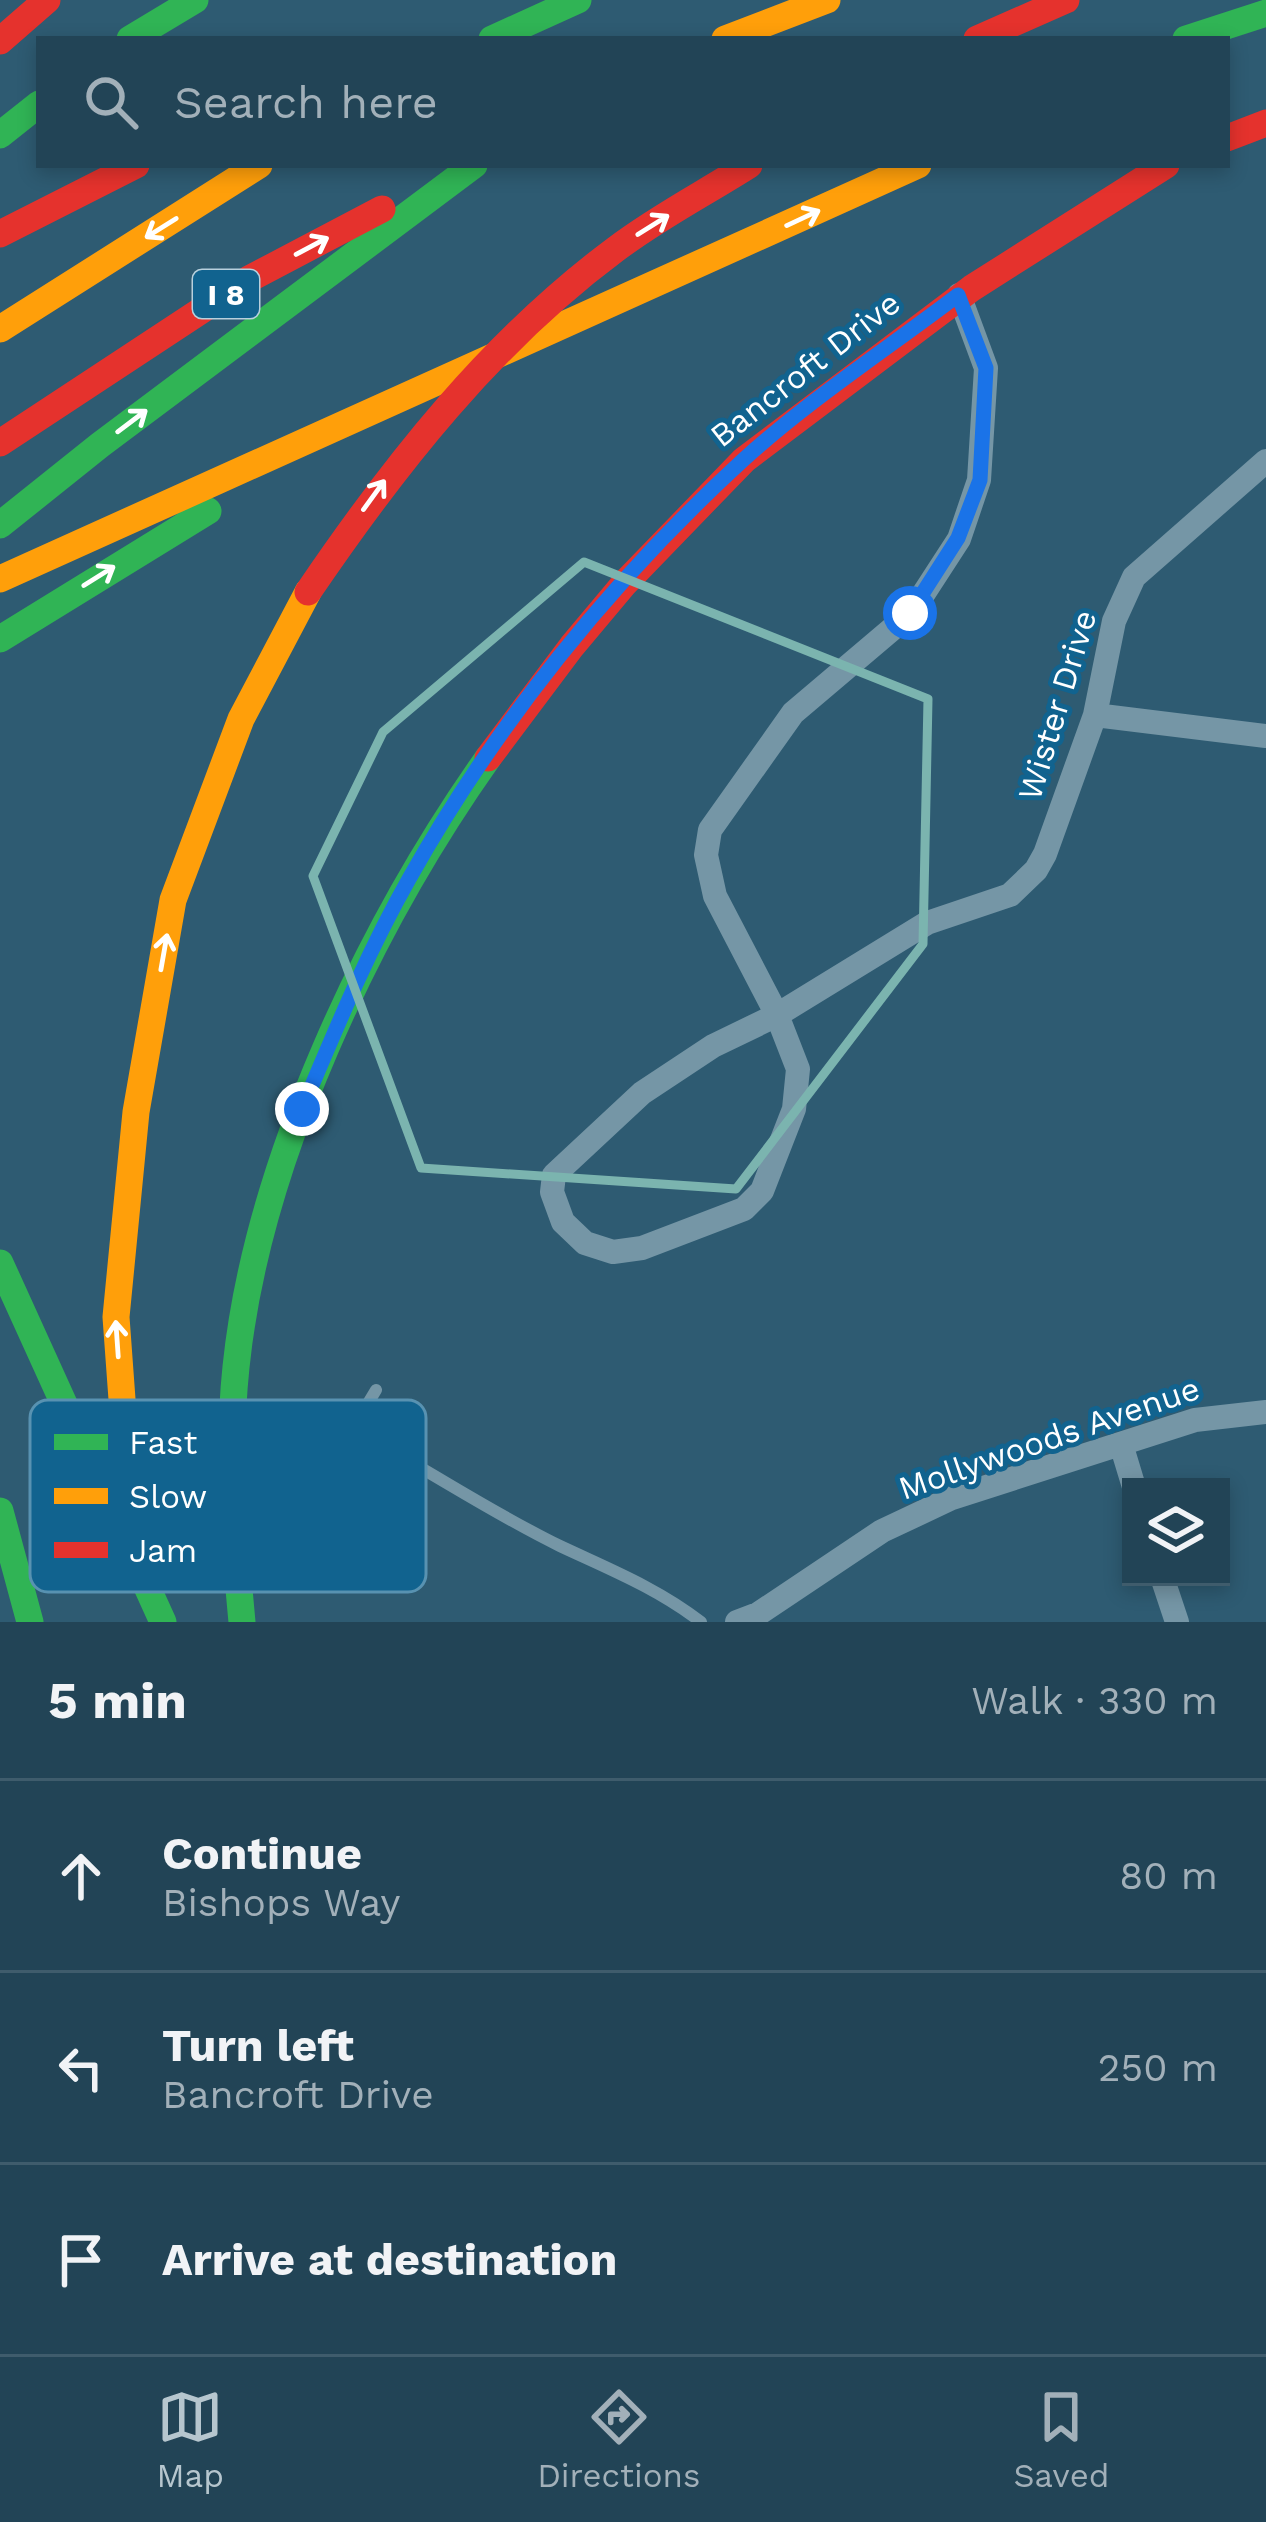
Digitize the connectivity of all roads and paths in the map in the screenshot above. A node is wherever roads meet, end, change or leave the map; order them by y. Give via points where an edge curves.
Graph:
1 (47, 0) edge
2 (195, 0) edge
3 (578, 0) edge
4 (827, 0) edge
5 (1066, 0) edge
6 (1266, 13) edge
7 (1266, 33) edge
8 (135, 36) edge
9 (499, 36) edge
10 (732, 36) edge
11 (983, 36) edge
12 (1195, 36) edge
13 (0, 41) edge
14 (1230, 42) edge
15 (36, 106) edge
16 (1266, 123) edge
17 (0, 136) edge
18 (1230, 137) edge
19 (130, 168) edge
20 (255, 168) edge
21 (458, 168) edge
22 (470, 168) edge
23 (744, 168) edge
24 (911, 168) edge
25 (1161, 168) edge
26 (0, 234) edge
27 (958, 295) junction
28 (0, 329) edge
29 (429, 389) junction
30 (0, 443) edge
31 (1266, 460) edge
32 (0, 526) edge
33 (0, 579) edge
34 (0, 639) edge
35 (1095, 715) junction
36 (1266, 736) edge
37 (777, 1015) junction
38 (0, 1263) edge
39 (376, 1390) dead end
40 (62, 1400) edge
41 (121, 1400) edge
42 (235, 1400) edge
43 (370, 1400) edge
44 (1266, 1412) edge
45 (1121, 1444) junction
46 (426, 1470) edge
47 (1131, 1478) edge
48 (0, 1511) edge
49 (1165, 1586) edge
50 (139, 1592) edge
51 (149, 1592) edge
52 (239, 1592) edge
53 (30, 1622) edge
54 (144, 1622) edge
55 (163, 1622) edge
56 (242, 1622) edge
57 (701, 1622) edge
58 (737, 1622) edge
59 (1177, 1622) edge

1 - 13 main road
2 - 8 main road
3 - 9 main road
4 - 10 main road
5 - 11 main road
6 - 12 main road
7 - 14 main road
15 - 17 main road
16 - 18 main road
19 - 26 main road
20 -> 28 main road
30 -> 21 main road, I 8 via 249,279
32 -> 22 main road
41 -> 23 main road, bridge via 116,1317 136,1112 173,900 241,719 308,592 376,490 481,366 616,248
29 -> 24 main road
25 - 27 main road, Bancroft Drive
27 - 37 street via 986,368 980,480 958,538 910,613 793,713 710,830 706,855 716,896
27 - 42 main road, Bancroft Drive via 743,460 643,562 541,679 409,878 302,1109 257,1248
29 - 33 main road
34 -> 29 main road
31 - 35 street, Wister Drive via 1134,577 1114,622
35 - 36 street
35 - 37 street, Wister Drive via 1045,854 1023,885 996,903 927,923
37 - 37 street, Wister Drive via 642,1093 554,1175 556,1208 573,1234 613,1252 642,1248 744,1209 762,1191 794,1108 798,1069
38 - 40 main road, bridge
39 - 43 lane
44 - 45 street, Mollywoods Avenue via 1196,1420
45 - 47 street
45 - 58 street, Mollywoods Avenue via 952,1498 882,1531
46 - 57 lane
48 - 53 main road
49 - 59 street
54 -> 50 main road, bridge
51 - 55 main road, bridge
52 - 56 main road, Bancroft Drive

